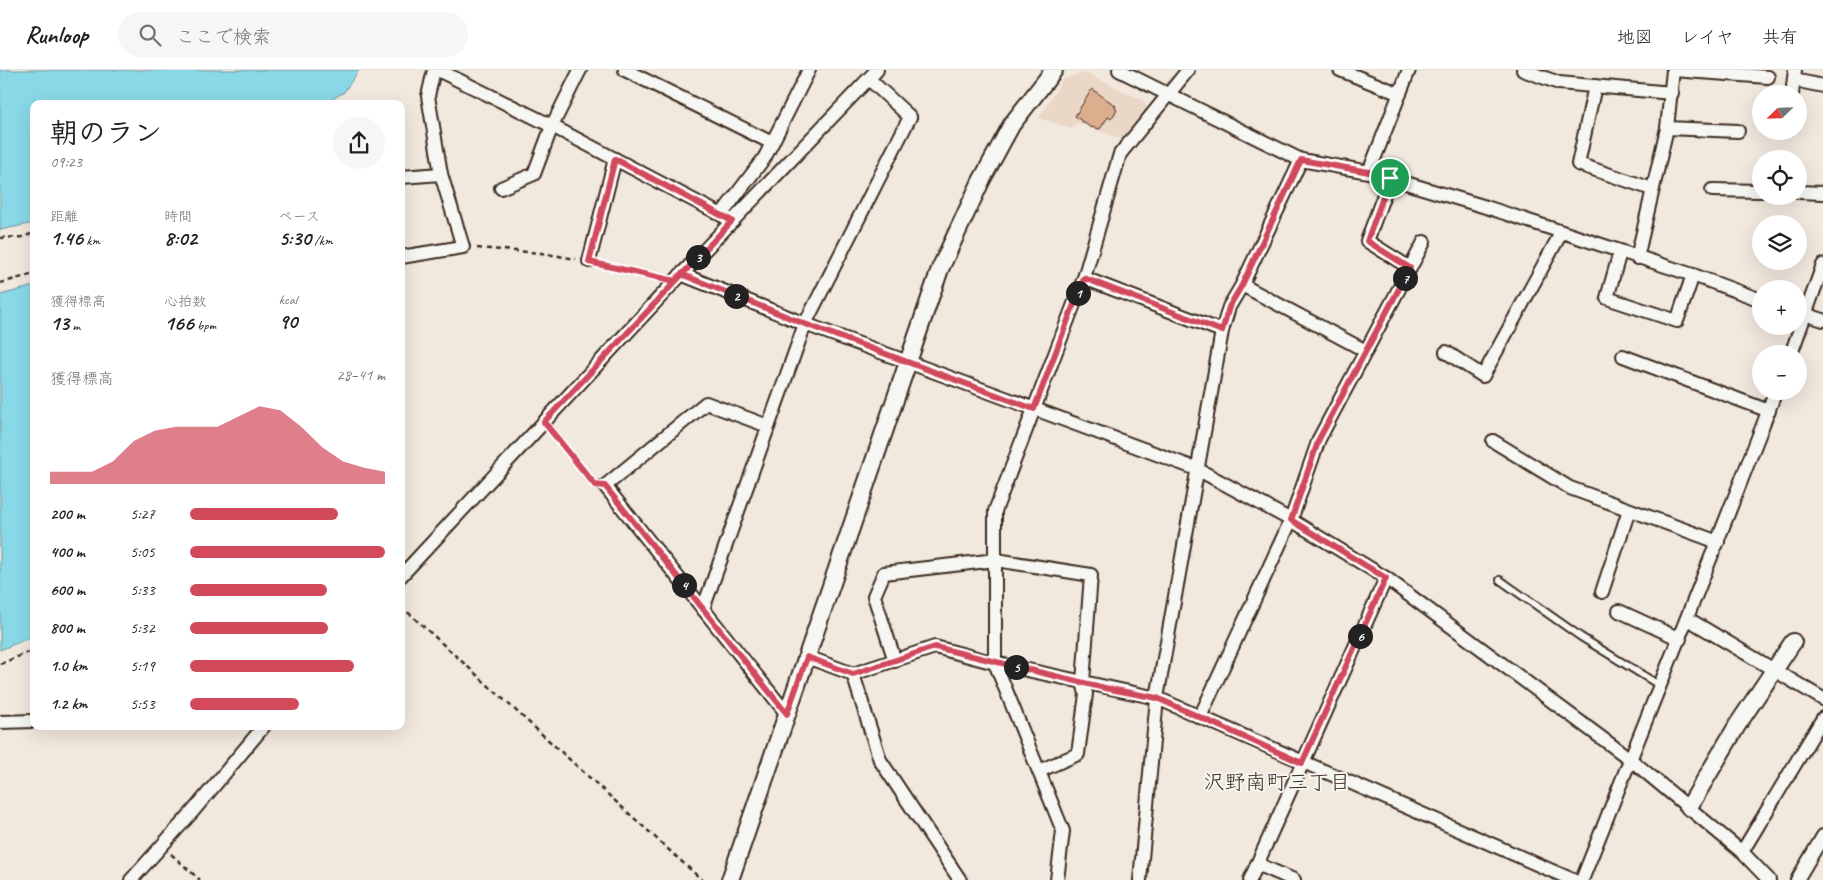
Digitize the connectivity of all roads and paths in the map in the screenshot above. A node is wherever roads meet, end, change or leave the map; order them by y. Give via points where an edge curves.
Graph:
1 (434, 70) edge
2 (438, 70) edge
3 (580, 70) edge
4 (625, 70) edge
5 (809, 70) edge
6 (1054, 70) edge
7 (1119, 70) edge
8 (1188, 70) edge
9 (1340, 70) edge
10 (1409, 70) edge
11 (1523, 70) edge
12 (1673, 70) edge
13 (873, 74) edge
14 (1794, 75) edge
15 (1768, 77) dead end
16 (1595, 86) junction
17 (1823, 86) edge
18 (1672, 93) junction
19 (1170, 94) junction
20 (1400, 94) junction
21 (552, 126) junction
22 (1667, 128) junction
23 (1738, 131) dead end
24 (772, 143) junction
25 (615, 159) junction
26 (1301, 160) junction
27 (1369, 172) junction
28 (441, 174) junction
29 (405, 177) edge
30 (1390, 178) junction
31 (501, 188) dead end
32 (1652, 189) junction
33 (1712, 190) dead end
34 (1752, 191) edge
35 (1807, 192) edge
36 (1823, 193) edge
37 (727, 218) junction
38 (1561, 232) junction
39 (30, 234) edge
40 (0, 238) edge
41 (1424, 242) dead end
42 (463, 247) junction
43 (1620, 252) junction
44 (405, 256) edge
45 (1637, 258) junction
46 (589, 262) junction
47 (1823, 265) edge
48 (1410, 268) junction
49 (30, 275) edge
50 (1693, 275) junction
51 (678, 277) junction
52 (1084, 278) junction
53 (0, 283) edge
54 (1242, 285) junction
55 (1752, 297) edge
56 (1807, 302) edge
57 (1807, 315) edge
58 (1823, 320) edge
59 (805, 324) junction
60 (1222, 331) junction
61 (1366, 351) junction
62 (1446, 352) dead end
63 (1623, 356) dead end
64 (909, 362) junction
65 (1773, 400) edge
66 (1034, 409) junction
67 (1769, 411) junction
68 (544, 422) junction
69 (768, 426) junction
70 (1494, 441) dead end
71 (1197, 469) junction
72 (605, 486) junction
73 (1629, 510) junction
74 (1291, 520) junction
75 (1718, 542) junction
76 (996, 560) junction
77 (405, 572) edge
78 (1386, 578) junction
79 (1500, 580) dead end
80 (1602, 592) dead end
81 (703, 609) junction
82 (405, 610) edge
83 (1619, 611) dead end
84 (1688, 619) junction
85 (1680, 639) junction
86 (1793, 642) dead end
87 (30, 652) edge
88 (807, 657) junction
89 (895, 660) junction
90 (996, 663) junction
91 (0, 664) edge
92 (1774, 670) junction
93 (853, 674) junction
94 (1083, 682) junction
95 (1659, 685) junction
96 (1157, 698) junction
97 (1823, 699) edge
98 (787, 714) junction
99 (1200, 718) junction
100 (1823, 718) edge
101 (30, 721) edge
102 (0, 722) edge
103 (261, 730) edge
104 (1630, 759) junction
105 (1302, 763) junction
106 (1039, 771) junction
107 (1689, 806) junction
108 (1823, 836) edge
109 (162, 846) junction
110 (1742, 852) junction
111 (1257, 864) junction
112 (131, 880) edge
113 (200, 880) edge
114 (702, 880) edge
115 (730, 880) edge
116 (960, 880) edge
117 (1058, 880) edge
118 (1140, 880) edge
119 (1250, 880) edge
120 (1294, 880) edge
121 (1573, 880) edge
122 (1582, 880) edge
123 (1770, 880) edge
124 (1797, 880) edge

1 - 28 street via 428,96
2 - 21 street
3 - 21 street
4 - 24 street
5 - 24 street
6 - 64 street via 1012,124 981,181 940,269
7 - 19 street
8 - 19 street
9 - 20 street
10 - 20 street
11 - 16 street via 1559,83
12 - 15 street
12 - 18 street
13 - 37 street
13 - 59 street via 910,117
14 - 17 street
16 - 18 street
16 - 32 street via 1578,164
18 - 22 street
19 - 26 street
19 - 52 street via 1120,154
20 - 27 street
21 - 25 street
21 - 31 street via 534,174
22 - 23 street
22 - 32 street
24 - 37 street
25 - 37 street
25 - 46 street
26 - 27 street
26 - 54 street
27 - 30 street
28 - 29 street
28 - 42 street
30 - 38 street
30 - 48 street via 1367,241
32 - 45 street
33 - 34 street
35 - 36 street
37 - 51 street
38 - 43 street
38 - 62 street via 1483,376
39 - 40 path
41 - 48 street
42 - 44 street
42 - 46 path via 542,253
43 - 45 street
43 - 50 street via 1607,298 1677,321
45 - 50 street
46 - 51 path
47 - 56 street
48 - 61 street
49 - 53 path
50 - 55 street
51 - 59 street
51 - 68 street
52 - 60 street
52 - 66 street
54 - 60 street via 1229,307
54 - 61 street
57 - 58 street
59 - 64 street
59 - 69 street
60 - 71 street
61 - 74 street via 1319,439
63 - 67 street
64 - 66 street
64 - 88 street
65 - 67 street
66 - 71 street
66 - 76 street via 995,511
67 - 75 street
68 - 72 path via 595,485
68 - 77 street
69 - 72 street via 706,403
69 - 81 street
70 - 73 street via 1570,488
71 - 74 street
71 - 96 street
72 - 81 street
73 - 75 street
73 - 80 street
74 - 78 street
74 - 99 street
75 - 84 street
76 - 89 street via 884,573 874,596
76 - 90 street
76 - 94 street via 1091,575
78 - 104 street
78 - 105 street
79 - 95 lane
81 - 98 street
82 - 114 path
83 - 85 street
84 - 85 street
84 - 92 street
85 - 95 street
86 - 92 street
87 - 91 path
88 - 93 street
88 - 98 street
89 - 90 street via 935,647
89 - 93 street
90 - 94 street
90 - 106 street
92 - 97 street
92 - 107 street
93 - 116 street via 880,760
94 - 96 street
94 - 106 street via 1086,694 1078,754
95 - 104 street
96 - 99 street
96 - 118 street
98 - 115 street
99 - 105 street
100 - 110 street
101 - 102 street
103 - 109 street
104 - 107 street
104 - 122 street
105 - 111 street
105 - 121 street
106 - 117 street via 1063,830
107 - 110 street
108 - 124 street
109 - 112 street
109 - 113 path
110 - 123 street
111 - 119 street
111 - 120 street

